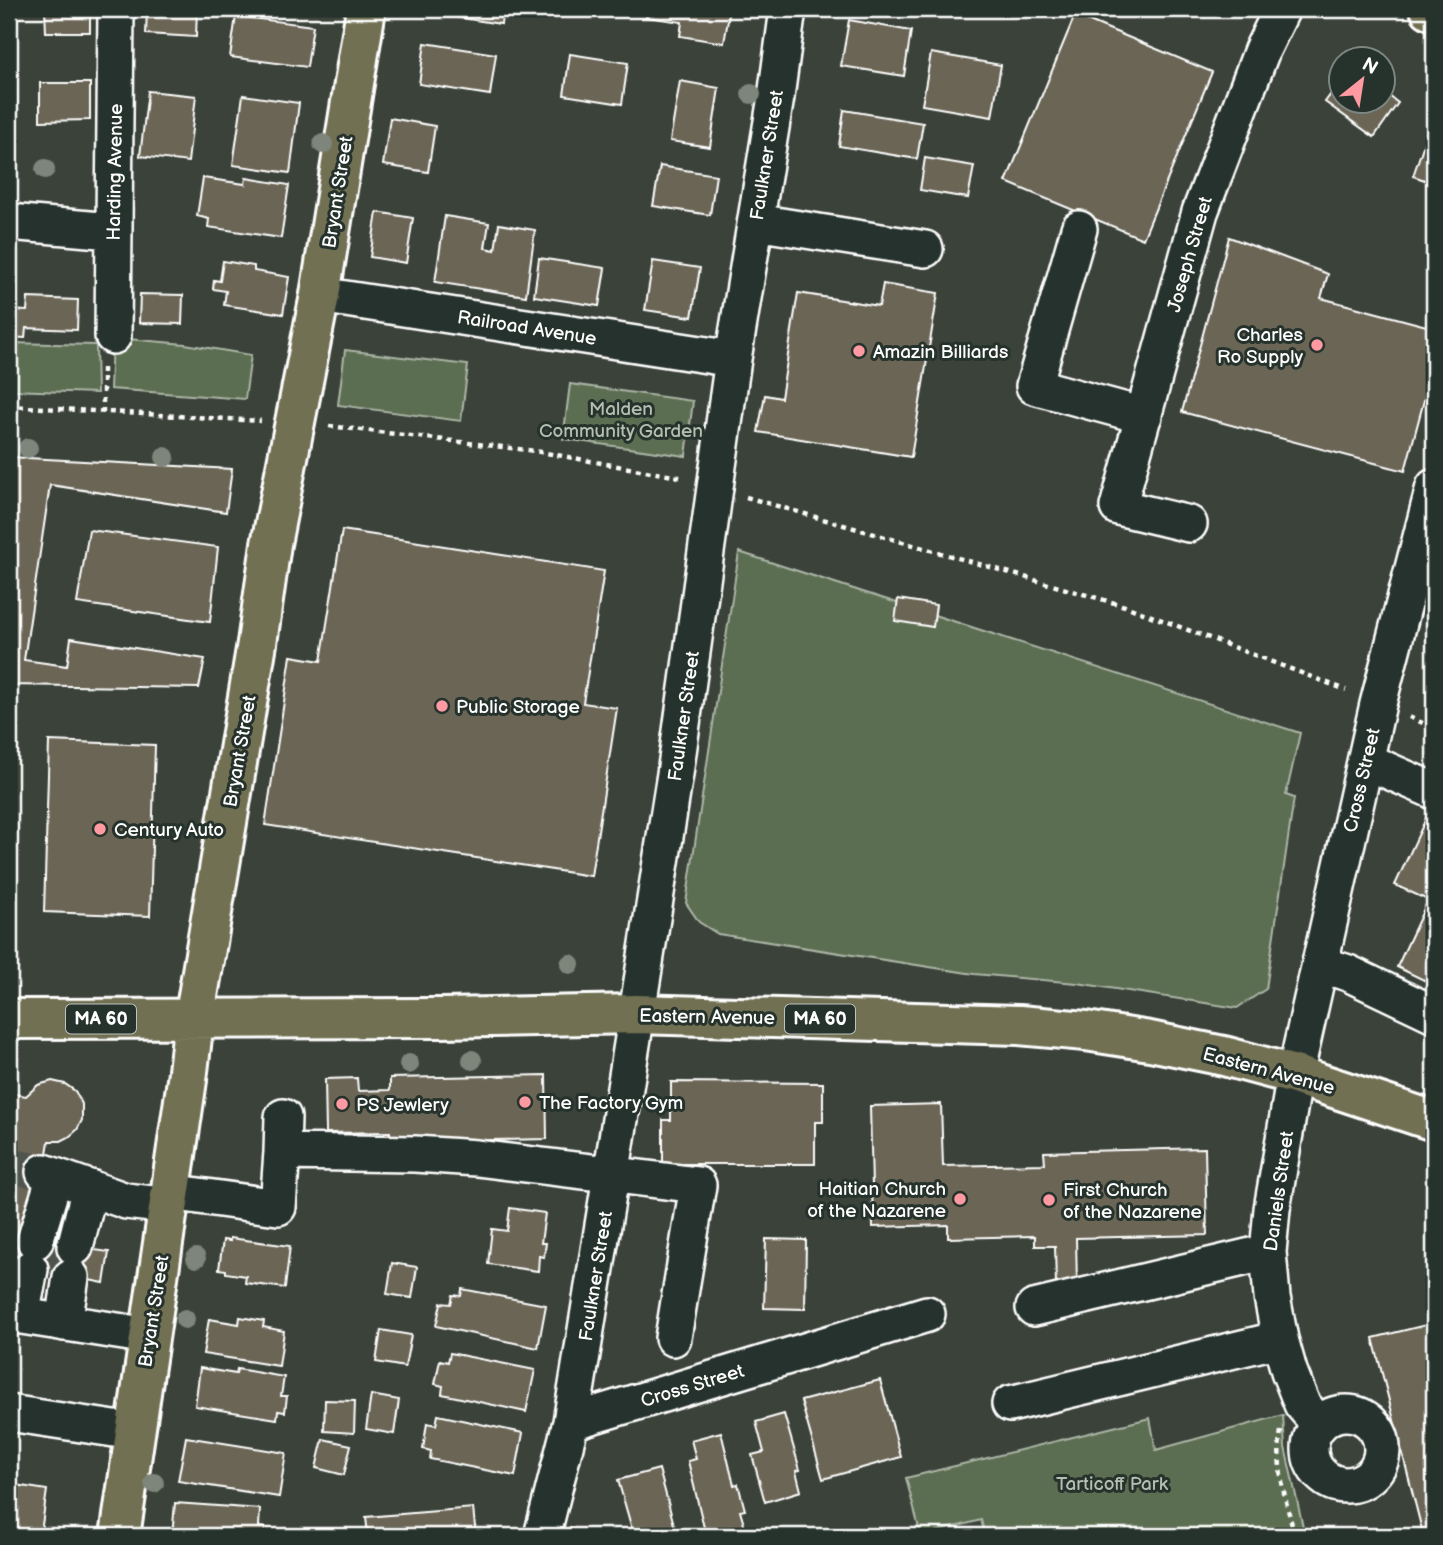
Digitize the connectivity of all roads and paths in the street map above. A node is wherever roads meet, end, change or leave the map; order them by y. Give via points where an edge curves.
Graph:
1 (116, 9) edge
2 (366, 9) edge
3 (788, 9) edge
4 (1282, 9) edge
5 (9, 222) edge
6 (756, 222) junction
7 (1079, 229) dead end
8 (112, 230) junction
9 (925, 248) dead end
10 (320, 295) junction
11 (113, 336) joint
12 (733, 359) junction
13 (103, 414) dead end
14 (1144, 416) junction
15 (1434, 487) edge
16 (1189, 524) dead end
17 (1429, 530) edge
18 (1366, 761) junction
19 (1434, 791) edge
20 (1320, 964) junction
21 (637, 1014) junction
22 (1434, 1014) edge
23 (9, 1019) edge
24 (194, 1020) junction
25 (1295, 1074) junction
26 (283, 1117) dead end
27 (1434, 1121) edge
28 (282, 1152) junction
29 (611, 1176) junction
30 (169, 1199) junction
31 (1268, 1252) junction
32 (1034, 1308) dead end
33 (927, 1314) dead end
34 (34, 1318) edge
35 (149, 1336) junction
36 (673, 1338) dead end
37 (1280, 1339) junction
38 (1010, 1404) dead end
39 (1309, 1411) joint
40 (9, 1413) edge
41 (571, 1422) junction
42 (134, 1432) junction
43 (120, 1536) edge
44 (542, 1536) edge
45 (1295, 1536) edge

1 - 8 street, Harding Avenue
2 - 10 main road, Bryant Street
3 - 6 street, Faulkner Street
4 - 14 street, Joseph Street via 1200,212
5 - 8 street
6 - 9 street
6 - 12 street, Faulkner Street
7 - 14 street via 1034,386
8 - 11 street, Harding Avenue
10 - 12 street, Railroad Avenue
10 - 24 main road, Bryant Street via 271,544
11 - 13 path via 103,342
12 - 21 street, Faulkner Street
14 - 16 street, Joseph Street via 1118,507
15 - 17 street, Cross Street
17 - 18 street, Cross Street via 1402,605
18 - 19 street
18 - 20 street, Cross Street
20 - 22 street
20 - 25 street, Cross Street
21 - 24 main road, Eastern Avenue / MA 60
21 - 25 main road, Eastern Avenue / MA 60 via 935,1021 1086,1031
21 - 29 street, Faulkner Street
23 - 24 main road, Eastern Avenue / MA 60
24 - 30 main road, Bryant Street
25 - 27 main road, Eastern Avenue / MA 60
25 - 31 street, Daniels Street
26 - 28 street
28 - 29 street via 477,1158
28 - 30 street via 278,1207
29 - 36 street via 698,1185
29 - 41 street, Faulkner Street
30 - 34 street via 126,1200 65,1179 52,1258
30 - 35 main road, Bryant Street
31 - 32 street
31 - 37 street, Daniels Street
33 - 41 street, Cross Street
34 - 35 street
35 - 42 main road, Bryant Street
37 - 38 street
37 - 39 street, Daniels Street via 1289,1371
39 - 45 path via 1283,1415 1278,1451
40 - 42 street
41 - 44 street
42 - 43 main road, Bryant Street

